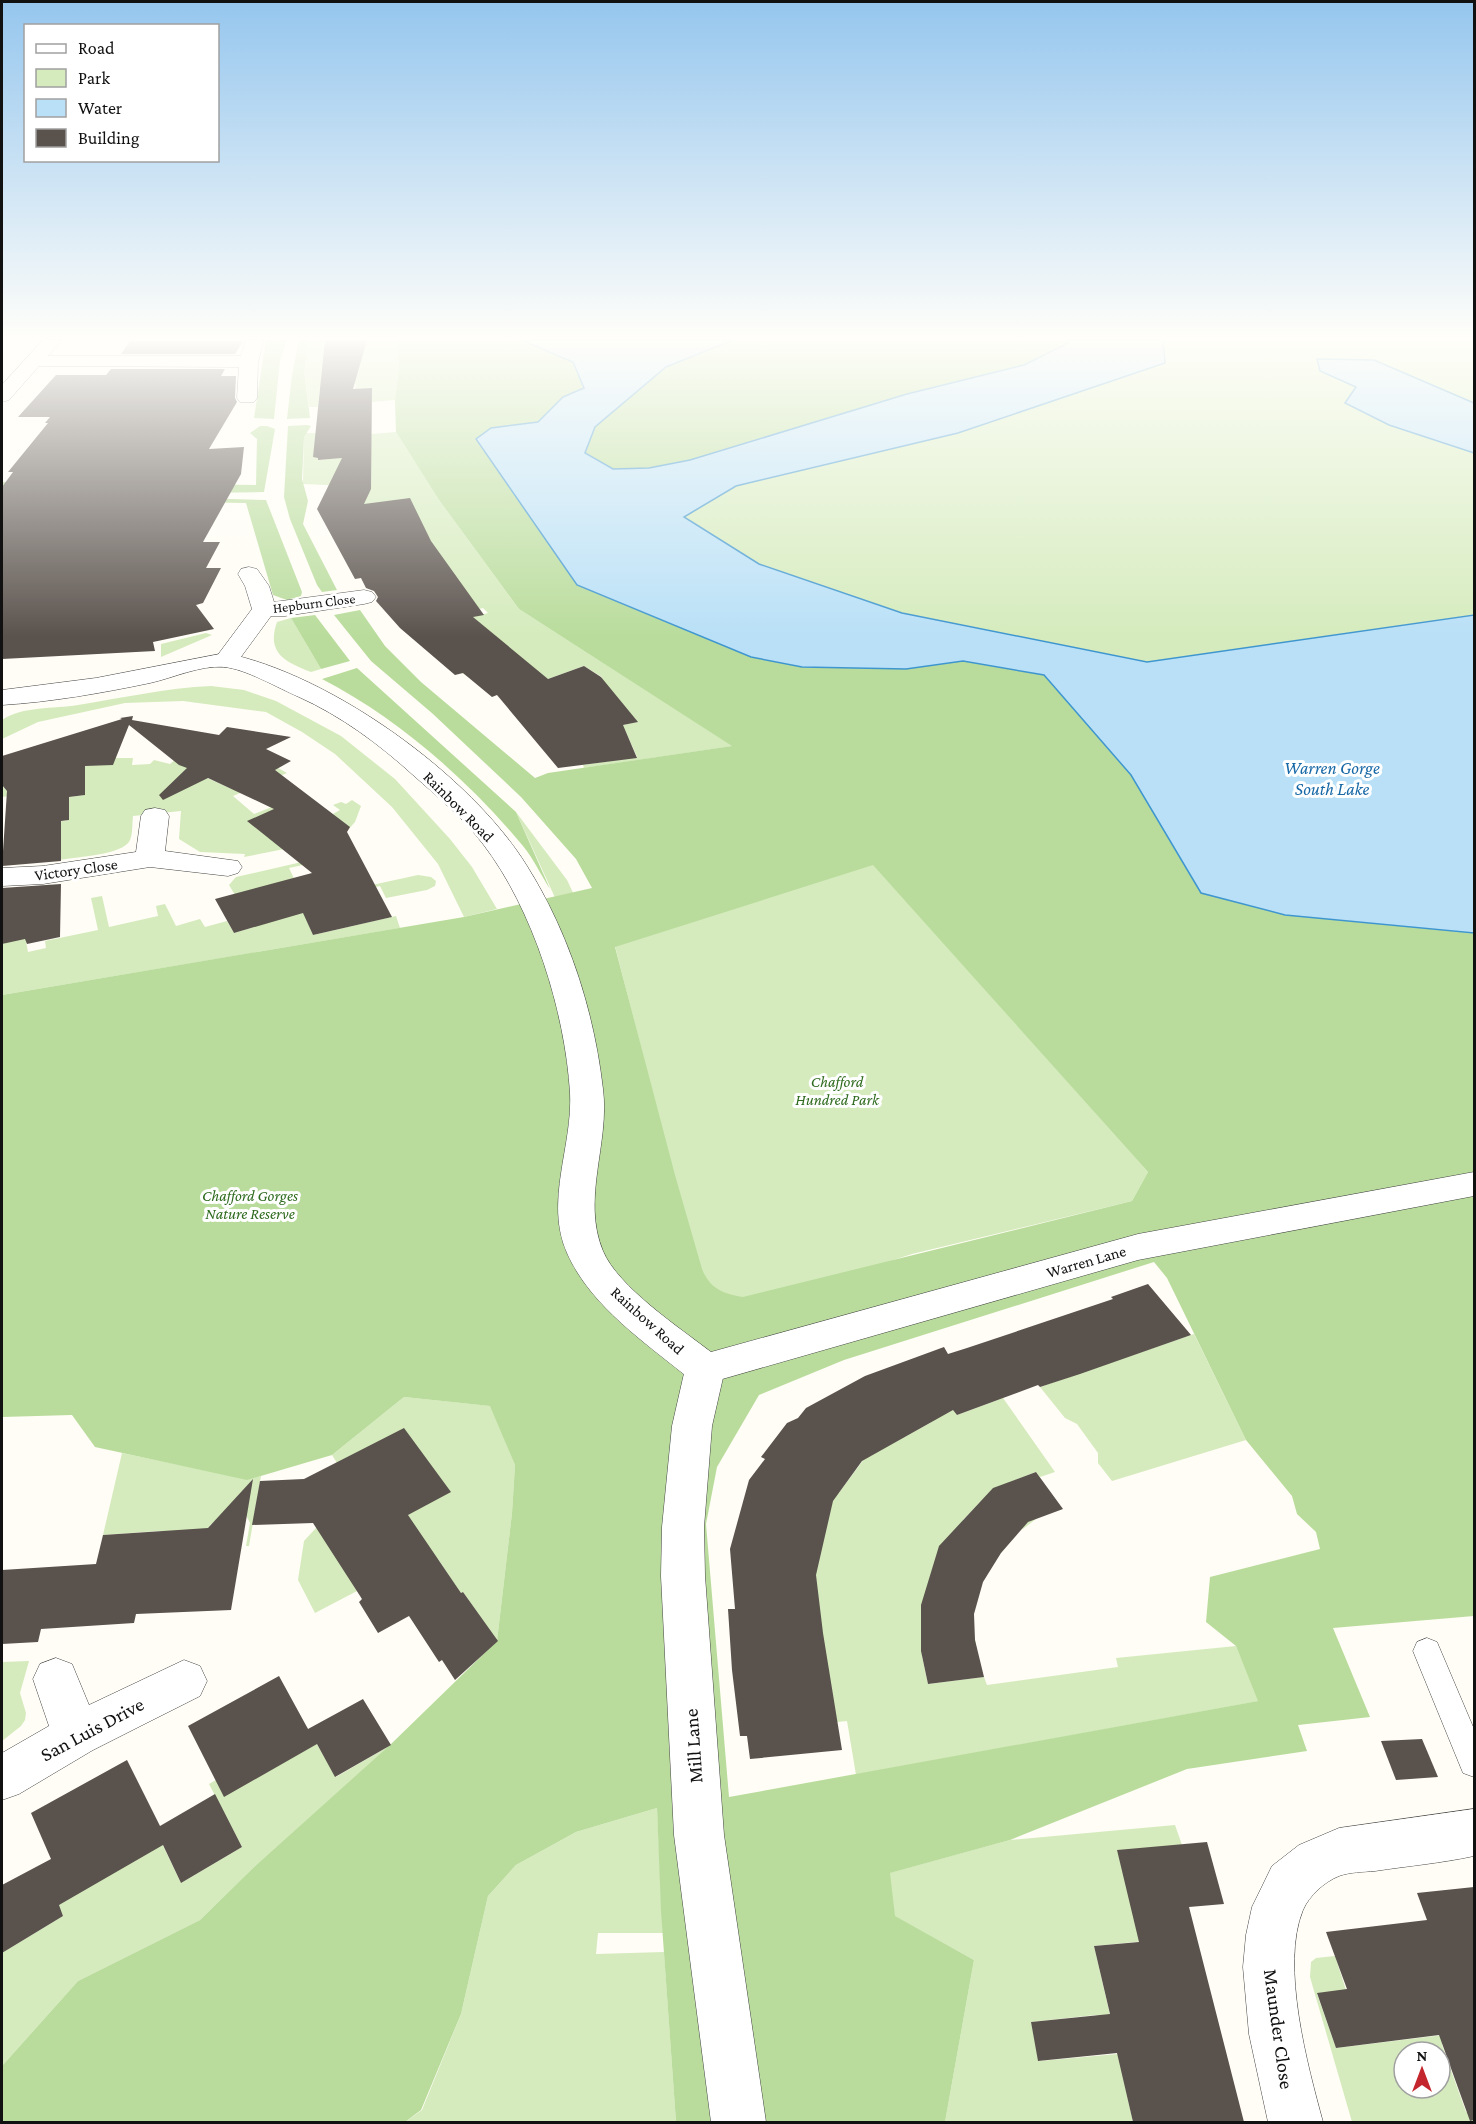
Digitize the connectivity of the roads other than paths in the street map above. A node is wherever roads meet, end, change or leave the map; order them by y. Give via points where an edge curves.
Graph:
1 (249, 574) dead end
2 (364, 597) dead end
3 (264, 609) junction
4 (226, 660) junction
5 (2, 698) edge
6 (155, 816) dead end
7 (150, 858) junction
8 (228, 867) dead end
9 (2, 878) edge
10 (1474, 1184) edge
11 (705, 1369) junction
12 (1427, 1652) dead end
13 (56, 1679) dead end
14 (183, 1681) dead end
15 (76, 1735) junction
16 (1474, 1763) edge
17 (2, 1778) edge
18 (1474, 1833) edge
19 (739, 2122) edge
20 (1295, 2122) edge

1 - 3 street, Hepburn Close
2 - 3 street, Hepburn Close
3 - 4 street, Hepburn Close
4 - 5 street via 90,687
4 - 11 street, Rainbow Road via 314,694 377,731 440,785 493,838 546,929 580,1043 587,1095 585,1144 576,1185 576,1222 585,1254 617,1295
6 - 7 street
7 - 8 street, Victory Close
7 - 9 street, Victory Close
10 - 11 street, Warren Lane via 1138,1247
11 - 19 street, Mill Lane via 692,1426 683,1576 699,1835
12 - 16 lane
13 - 15 street
14 - 15 street, San Luis Drive
15 - 17 street, San Luis Drive
18 - 20 street, Maunder Close via 1343,1851 1315,1863 1291,1881 1281,1897 1270,1954 1271,1996

